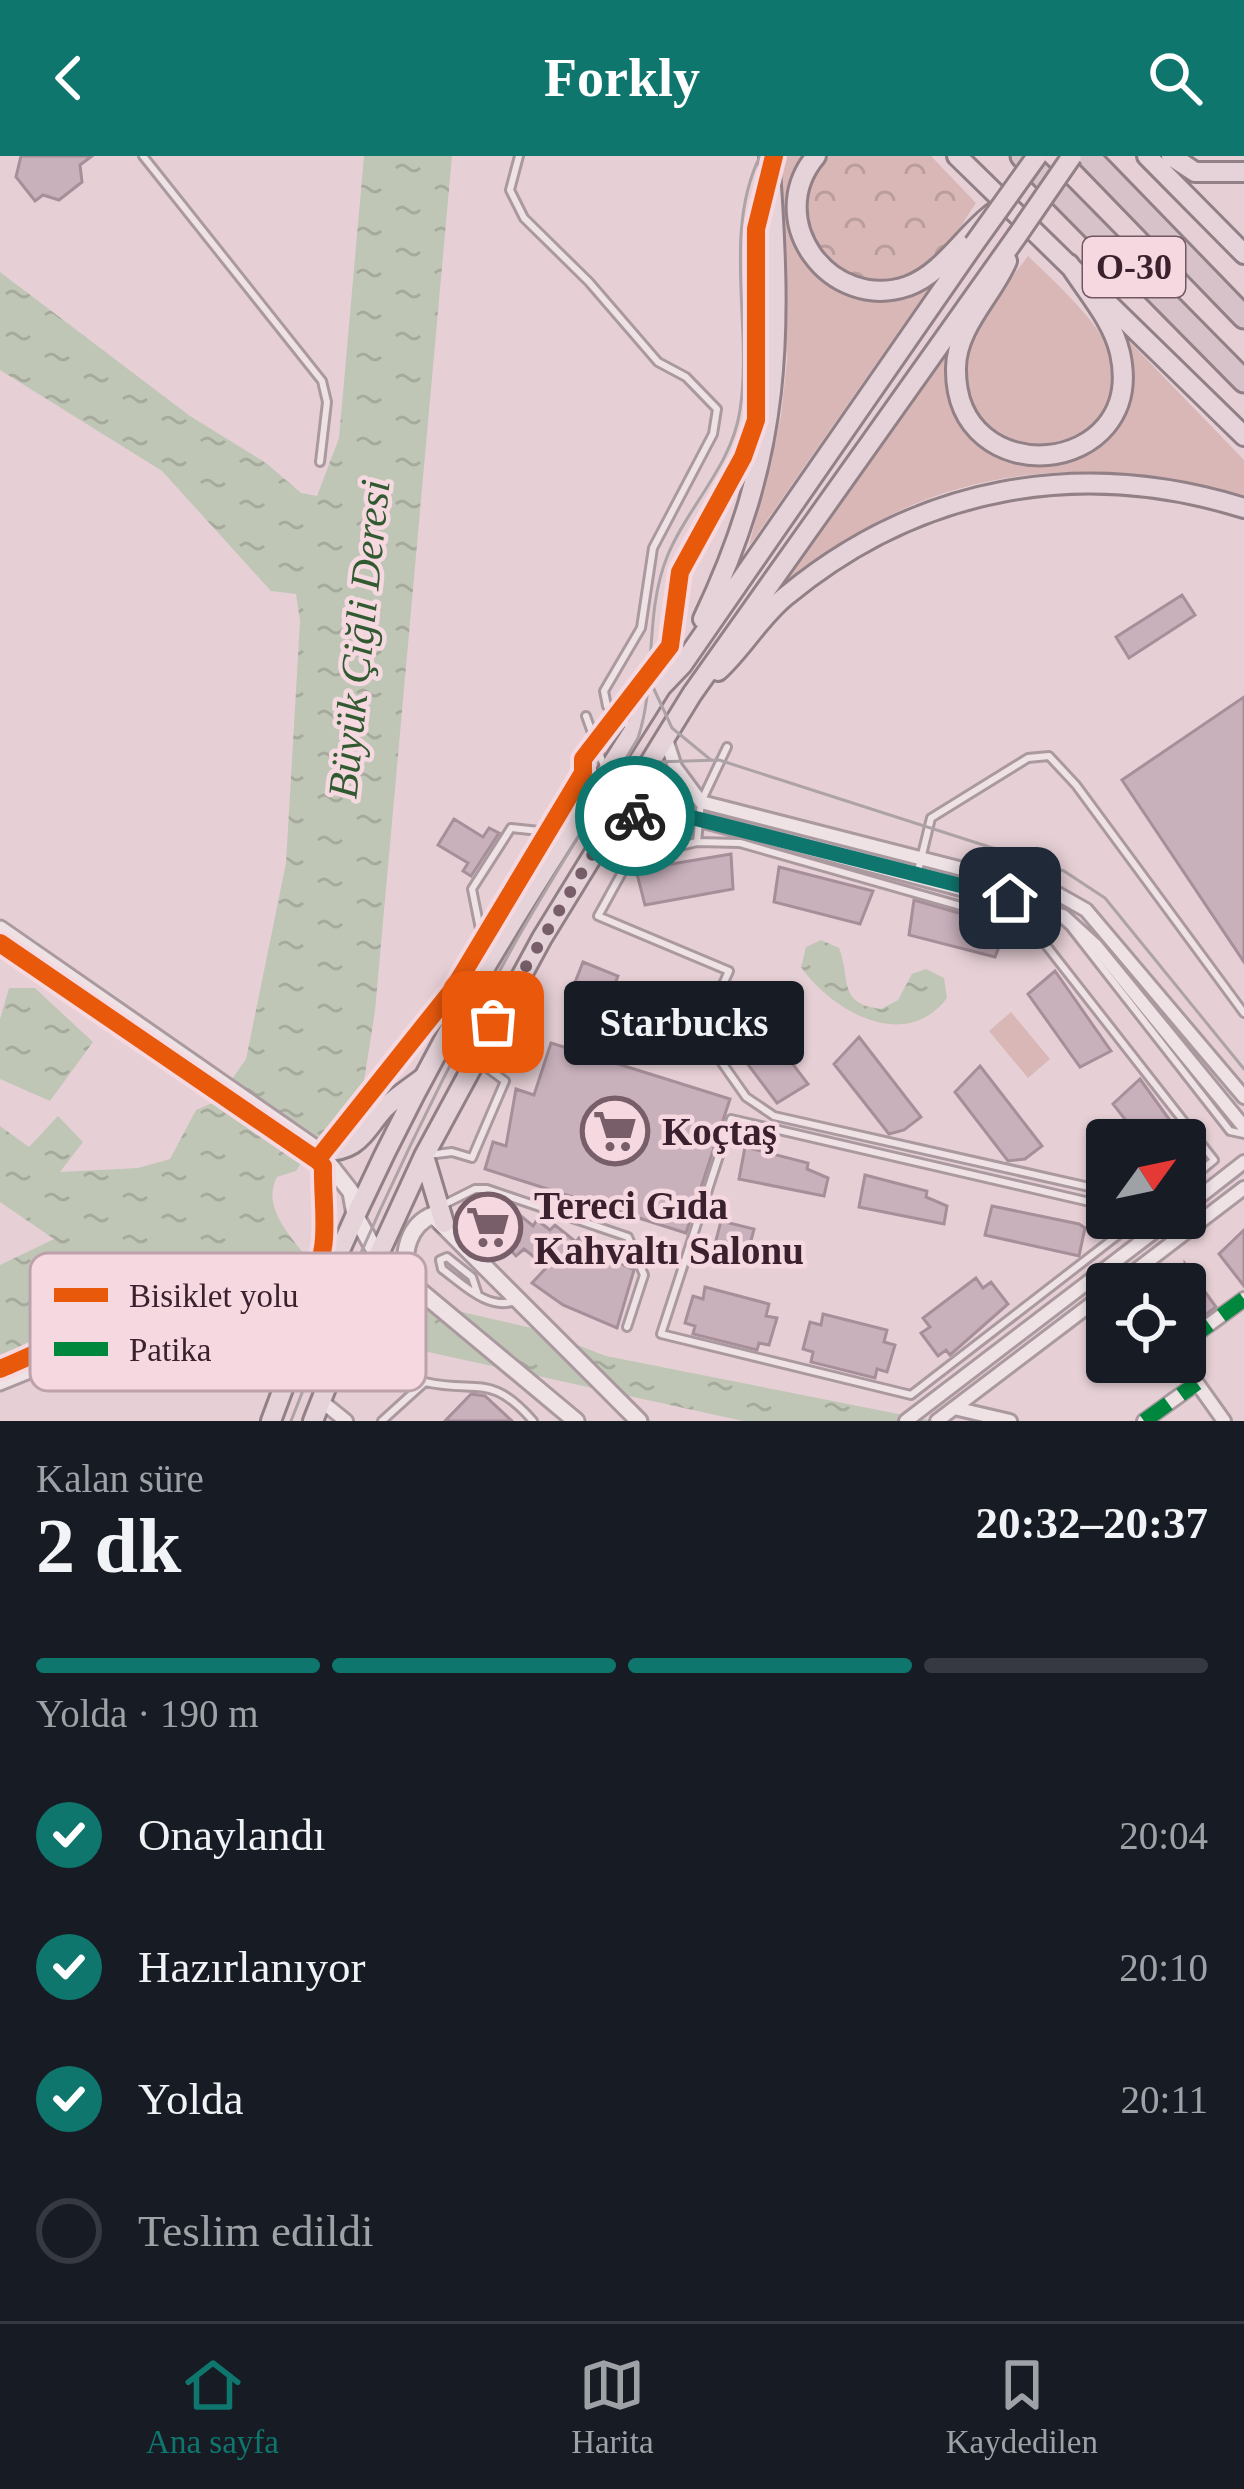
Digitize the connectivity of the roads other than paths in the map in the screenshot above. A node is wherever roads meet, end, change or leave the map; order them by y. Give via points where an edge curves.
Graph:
1 (143, 156) edge
2 (519, 156) edge
3 (769, 156) edge
4 (816, 156) edge
5 (946, 156) edge
6 (957, 156) edge
7 (1022, 156) edge
8 (1037, 156) edge
9 (1072, 156) edge
10 (1088, 156) edge
11 (1147, 156) edge
12 (1172, 156) edge
13 (972, 171) junction
14 (1244, 172) edge
15 (970, 238) junction
16 (1244, 254) edge
17 (1070, 265) junction
18 (995, 274) junction
19 (1244, 317) edge
20 (1244, 380) edge
21 (1244, 436) edge
22 (320, 462) dead end
23 (1244, 508) edge
24 (682, 665) junction
25 (692, 694) junction
26 (586, 716) dead end
27 (633, 730) junction
28 (666, 739) junction
29 (727, 747) dead end
30 (606, 771) junction
31 (700, 802) junction
32 (582, 808) junction
33 (698, 819) junction
34 (613, 826) junction
35 (697, 842) junction
36 (918, 868) junction
37 (0, 929) edge
38 (488, 965) junction
39 (1244, 1013) edge
40 (474, 1059) junction
41 (427, 1076) junction
42 (1244, 1097) edge
43 (1182, 1119) edge
44 (1244, 1130) edge
45 (321, 1153) junction
46 (424, 1156) junction
47 (1244, 1162) edge
48 (1086, 1186) edge
49 (1244, 1188) edge
50 (1206, 1192) edge
51 (1086, 1201) edge
52 (355, 1215) junction
53 (441, 1215) junction
54 (1113, 1239) edge
55 (1145, 1239) edge
56 (340, 1253) edge
57 (376, 1253) edge
58 (379, 1253) edge
59 (404, 1253) edge
60 (1147, 1263) edge
61 (1055, 1286) junction
62 (426, 1292) edge
63 (1076, 1293) junction
64 (478, 1295) junction
65 (518, 1299) junction
66 (1244, 1299) edge
67 (1055, 1308) junction
68 (1086, 1308) edge
69 (628, 1327) dead end
70 (1206, 1327) edge
71 (30, 1373) edge
72 (426, 1382) edge
73 (1197, 1383) joint
74 (0, 1385) edge
75 (283, 1391) edge
76 (324, 1391) edge
77 (415, 1391) edge
78 (320, 1400) junction
79 (946, 1415) edge
80 (635, 1417) edge
81 (569, 1419) edge
82 (271, 1421) edge
83 (313, 1421) edge
84 (346, 1421) edge
85 (382, 1421) edge
86 (532, 1421) edge
87 (906, 1421) edge
88 (1010, 1421) edge
89 (1144, 1421) edge
90 (1224, 1421) edge

1 - 22 lane via 322,381 328,402
2 - 27 lane via 510,190 524,218 658,362 717,409 653,548 641,628 604,691 607,706
3 - 24 main road via 777,312 771,406 739,538
4 - 15 main road via 799,187 799,230 820,267 850,287 911,285
5 - 13 main road
6 - 13 main road
7 - 20 highway, O-30
8 - 15 main road, bridge
9 - 18 main road, bridge
10 - 19 highway, O-30
11 - 16 main road
12 - 14 main road via 1195,172
13 - 17 main road
15 - 24 main road
17 - 18 main road via 1116,338 1122,380 1107,424 1089,442 1052,456 998,446 958,393 958,346
17 - 21 main road
18 - 25 main road
23 - 25 main road via 1095,480 986,492 930,510 880,532 781,599
24 - 27 main road
25 - 28 main road
26 - 30 lane
27 - 30 main road
28 - 31 street
28 - 34 main road
29 - 31 lane
30 - 32 main road
31 - 33 lane
31 - 36 street
32 - 38 main road
32 - 38 lane via 549,832 511,828 472,889
33 - 34 street via 662,810
33 - 35 lane
33 - 36 street
34 - 40 main road
35 - 43 lane via 740,843 1031,926
35 - 48 lane via 630,858 598,916 729,971 701,1034 746,1097 774,1116
36 - 39 lane via 931,818 1028,758 1049,756
36 - 42 street via 1056,893 1087,910
36 - 44 street via 1064,916
37 - 45 street
38 - 41 main road
40 - 46 main road
40 - 46 lane via 505,1081 472,1158
41 - 45 main road via 384,1108 362,1141
41 - 52 main road
45 - 52 street via 351,1192
46 - 53 main road
46 - 58 main road
47 - 50 street
49 - 60 street
51 - 61 lane via 731,1119 661,1334 911,1395
52 - 56 main road
52 - 57 street
53 - 59 street via 421,1220
53 - 65 street
53 - 69 lane via 487,1189 628,1237 644,1275
54 - 61 lane
55 - 63 street
61 - 63 lane
61 - 67 lane
62 - 81 street
63 - 67 street
64 - 64 lane via 442,1269 440,1260 448,1257 469,1273
64 - 65 lane via 501,1305
65 - 80 street
66 - 70 street
67 - 87 street
68 - 79 street
71 - 74 street
72 - 86 lane via 510,1394
73 - 89 street
73 - 90 street
75 - 82 main road
76 - 78 main road
77 - 85 lane
78 - 83 main road
78 - 84 street
79 - 88 street

